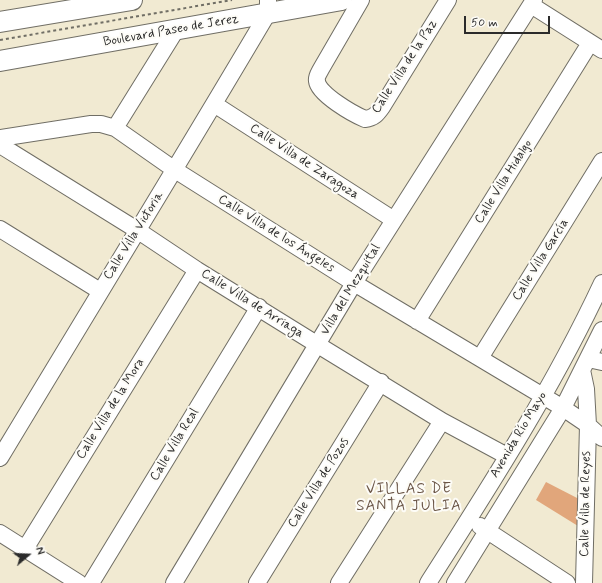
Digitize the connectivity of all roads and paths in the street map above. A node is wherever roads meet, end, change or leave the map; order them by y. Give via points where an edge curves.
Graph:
1 (131, 0) edge
2 (232, 0) edge
3 (342, 0) edge
4 (361, 0) edge
5 (448, 0) edge
6 (532, 2) edge
7 (60, 6) edge
8 (268, 7) edge
9 (0, 22) edge
10 (176, 30) junction
11 (0, 40) edge
12 (596, 47) edge
13 (0, 61) edge
14 (214, 104) junction
15 (115, 128) junction
16 (0, 138) edge
17 (0, 145) edge
18 (602, 161) edge
19 (175, 170) junction
20 (394, 220) junction
21 (0, 228) edge
22 (137, 230) junction
23 (197, 270) junction
24 (354, 283) junction
25 (602, 283) edge
26 (100, 290) junction
27 (259, 307) junction
28 (417, 321) junction
29 (602, 330) edge
30 (318, 345) junction
31 (480, 358) junction
32 (590, 364) edge
33 (381, 382) junction
34 (543, 397) junction
35 (563, 408) junction
36 (442, 421) junction
37 (588, 425) junction
38 (602, 438) edge
39 (507, 456) junction
40 (0, 458) edge
41 (469, 518) junction
42 (487, 532) junction
43 (0, 533) edge
44 (25, 549) junction
45 (546, 577) edge
46 (79, 583) edge
47 (91, 583) edge
48 (174, 583) edge
49 (257, 583) edge
50 (339, 583) edge
51 (428, 583) edge
52 (455, 583) edge
53 (567, 583) edge
54 (584, 583) edge

1 - 7 main road
2 - 11 path
3 - 8 main road, Boulevard Paseo de Jerez
4 - 5 street, Calle Villa de la Paz via 316,82 325,95 365,119 372,118 382,107
6 - 12 street
6 - 20 street, Villa del Mezquital
7 - 9 main road
8 - 10 main road, Boulevard Paseo de Jerez
8 - 14 street, Calle Villa Victoria
10 - 13 main road, Boulevard Paseo de Jerez
10 - 15 street
12 - 28 street, Calle Villa Hidalgo
14 - 19 street, Calle Villa Victoria
14 - 20 street, Calle Villa de Zaragoza
15 - 16 street via 91,124
15 - 19 street, Calle Villa de los Ángeles
17 - 22 street, Calle Villa de Arriaga
18 - 31 street, Calle Villa García
19 - 22 street, Calle Villa Victoria
19 - 24 street, Calle Villa de los Ángeles
20 - 24 street, Villa del Mezquital
21 - 26 street
22 - 23 street, Calle Villa de Arriaga
22 - 26 street, Calle Villa Victoria
23 - 27 street, Calle Villa de Arriaga
23 - 44 street, Calle Villa de la Mora
24 - 28 street, Calle Villa de los Ángeles
24 - 30 street, Villa del Mezquital
25 - 34 street, Avenida Río Mayo via 582,326
26 - 40 street, Calle Villa Victoria
27 - 30 street, Calle Villa de Arriaga
27 - 47 street, Calle Villa Real
28 - 31 street, Calle Villa de los Ángeles
29 - 32 street, Avenida Río Mayo
30 - 33 street, Calle Villa de Arriaga
30 - 48 street, Villa del Mezquital
31 - 34 street, Calle Villa de los Ángeles
32 - 35 street, Avenida Río Mayo
32 - 37 street, Calle Villa de Reyes via 586,389
33 - 36 street, Calle Villa de Arriaga
33 - 49 street, Calle Villa de Pozos
34 - 35 street, Calle Villa de los Ángeles
34 - 39 street, Avenida Río Mayo
35 - 37 street, Calle Villa de los Ángeles
35 - 42 street, Avenida Río Mayo
36 - 39 street, Calle Villa de Arriaga
36 - 50 street
37 - 38 street, Calle Villa de los Ángeles
37 - 54 street, Calle Villa de Reyes
39 - 41 street, Avenida Río Mayo
41 - 42 street
41 - 51 street, Avenida Río Mayo
42 - 45 street
42 - 52 street, Avenida Río Mayo
43 - 44 street
44 - 46 street
45 - 53 street

